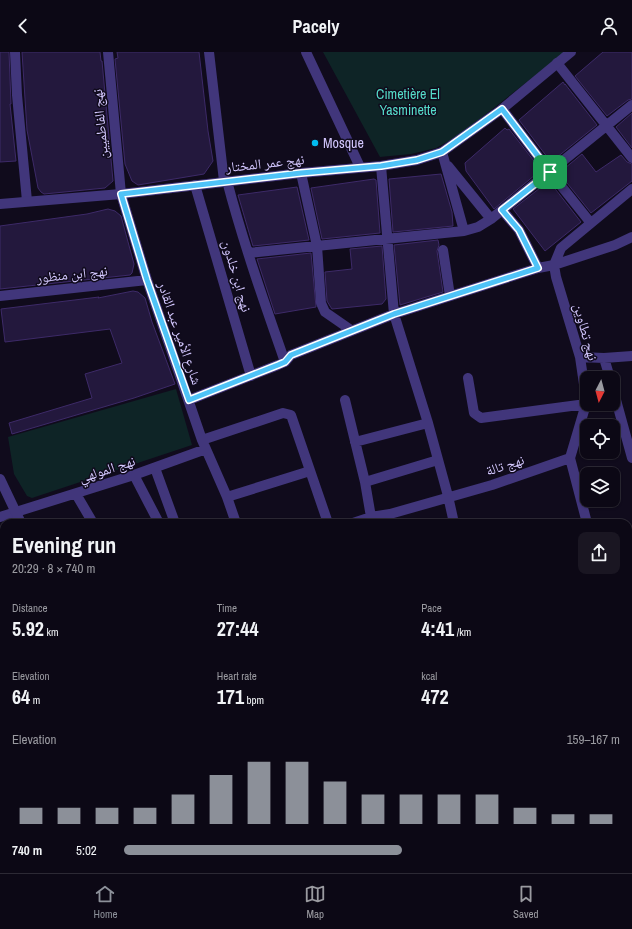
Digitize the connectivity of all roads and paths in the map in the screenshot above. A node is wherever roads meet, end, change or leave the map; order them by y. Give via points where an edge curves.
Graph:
1 (15, 52) edge
2 (108, 52) edge
3 (209, 52) edge
4 (306, 52) edge
5 (571, 52) edge
6 (557, 63) junction
7 (632, 105) edge
8 (502, 109) junction
9 (608, 126) junction
10 (442, 152) junction
11 (632, 158) edge
12 (447, 164) junction
13 (381, 166) junction
14 (360, 167) junction
15 (550, 172) junction
16 (301, 173) junction
17 (226, 181) junction
18 (195, 184) junction
19 (632, 190) edge
20 (121, 194) junction
21 (27, 201) junction
22 (0, 204) edge
23 (502, 210) junction
24 (491, 219) junction
25 (590, 222) junction
26 (464, 231) junction
27 (632, 237) edge
28 (388, 239) junction
29 (317, 246) junction
30 (443, 250) dead end
31 (248, 254) junction
32 (554, 265) junction
33 (538, 268) junction
34 (147, 280) junction
35 (0, 296) edge
36 (450, 296) junction
37 (394, 314) junction
38 (351, 330) junction
39 (632, 356) edge
40 (580, 357) junction
41 (604, 358) junction
42 (285, 362) junction
43 (582, 371) edge
44 (608, 371) edge
45 (251, 376) junction
46 (468, 378) dead end
47 (189, 400) junction
48 (344, 400) dead end
49 (580, 405) edge
50 (620, 410) edge
51 (584, 411) edge
52 (428, 423) junction
53 (629, 436) edge
54 (355, 442) junction
55 (204, 445) junction
56 (570, 458) junction
57 (632, 458) edge
58 (438, 460) junction
59 (154, 468) junction
60 (310, 471) junction
61 (134, 476) junction
62 (0, 479) edge
63 (365, 482) junction
64 (76, 494) junction
65 (448, 496) junction
66 (227, 497) junction
67 (15, 512) junction
68 (0, 517) edge
69 (371, 517) junction
70 (391, 518) edge
71 (19, 519) edge
72 (91, 519) edge
73 (157, 519) edge
74 (173, 519) edge
75 (235, 519) edge
76 (327, 519) edge
77 (365, 519) edge
78 (453, 519) edge
79 (586, 519) edge

1 - 21 street
2 - 20 street, نهج الفاطميين
3 - 17 street
4 - 14 street
5 - 6 street, نهج عمر المختار
6 - 8 street, نهج عمر المختار
6 - 9 street
7 - 9 street
8 - 10 street, نهج عمر المختار
8 - 15 street
9 - 11 street
9 - 15 street
10 - 12 street
10 - 13 street, نهج عمر المختار via 417,160
12 - 24 street
12 - 26 street
13 - 14 street, نهج عمر المختار
13 - 28 street
14 - 16 street, نهج عمر المختار
15 - 23 street
15 - 25 street
16 - 17 street, نهج عمر المختار
16 - 29 street
17 - 18 street, نهج عمر المختار
17 - 31 street
18 - 20 street, نهج عمر المختار
18 - 45 street, نهج ابن خلدون
19 - 25 street
20 - 21 street, نهج عمر المختار
20 - 34 street, شارع الأمير عبد القادر
21 - 22 street, نهج عمر المختار
23 - 24 street
23 - 33 street via 519,230
24 - 26 street via 478,227
25 - 32 street via 561,248
26 - 28 street
27 - 32 street
28 - 29 street
28 - 37 street
29 - 31 street
29 - 38 street via 322,307 325,312
30 - 36 street
31 - 42 street
32 - 33 street
32 - 40 street, نهج تطاوين
33 - 36 street
34 - 35 street, نهج ابن منظور
34 - 47 street, شارع الأمير عبد القادر
36 - 37 street
37 - 38 street
37 - 52 street
38 - 42 street via 291,355
39 - 41 street
40 - 41 street
40 - 43 street, نهج تطاوين
41 - 44 street
42 - 45 street
45 - 47 street
46 - 49 street via 474,413 481,418
47 - 55 street, شارع الأمير عبد القادر
48 - 54 street
50 - 53 street
51 - 56 street, نهج تطاوين
52 - 54 street
52 - 58 street
53 - 57 street
54 - 63 street
55 - 59 street, نهج المولهي
55 - 60 street, نهج المولهي via 287,413 294,422
55 - 66 street, شارع الأمير عبد القادر
56 - 65 street, نهج تالة
56 - 79 street
58 - 63 street
58 - 65 street
59 - 61 street, نهج المولهي
59 - 74 street
60 - 66 street
60 - 76 street
61 - 64 street, نهج المولهي
61 - 73 street
62 - 67 street
63 - 69 street
64 - 67 street, نهج المولهي
64 - 72 street
65 - 70 street, نهج تالة
65 - 78 street
66 - 75 street, شارع الأمير عبد القادر
67 - 68 street, نهج المولهي
67 - 71 street
69 - 70 street, نهج تالة
69 - 77 street, نهج تالة

